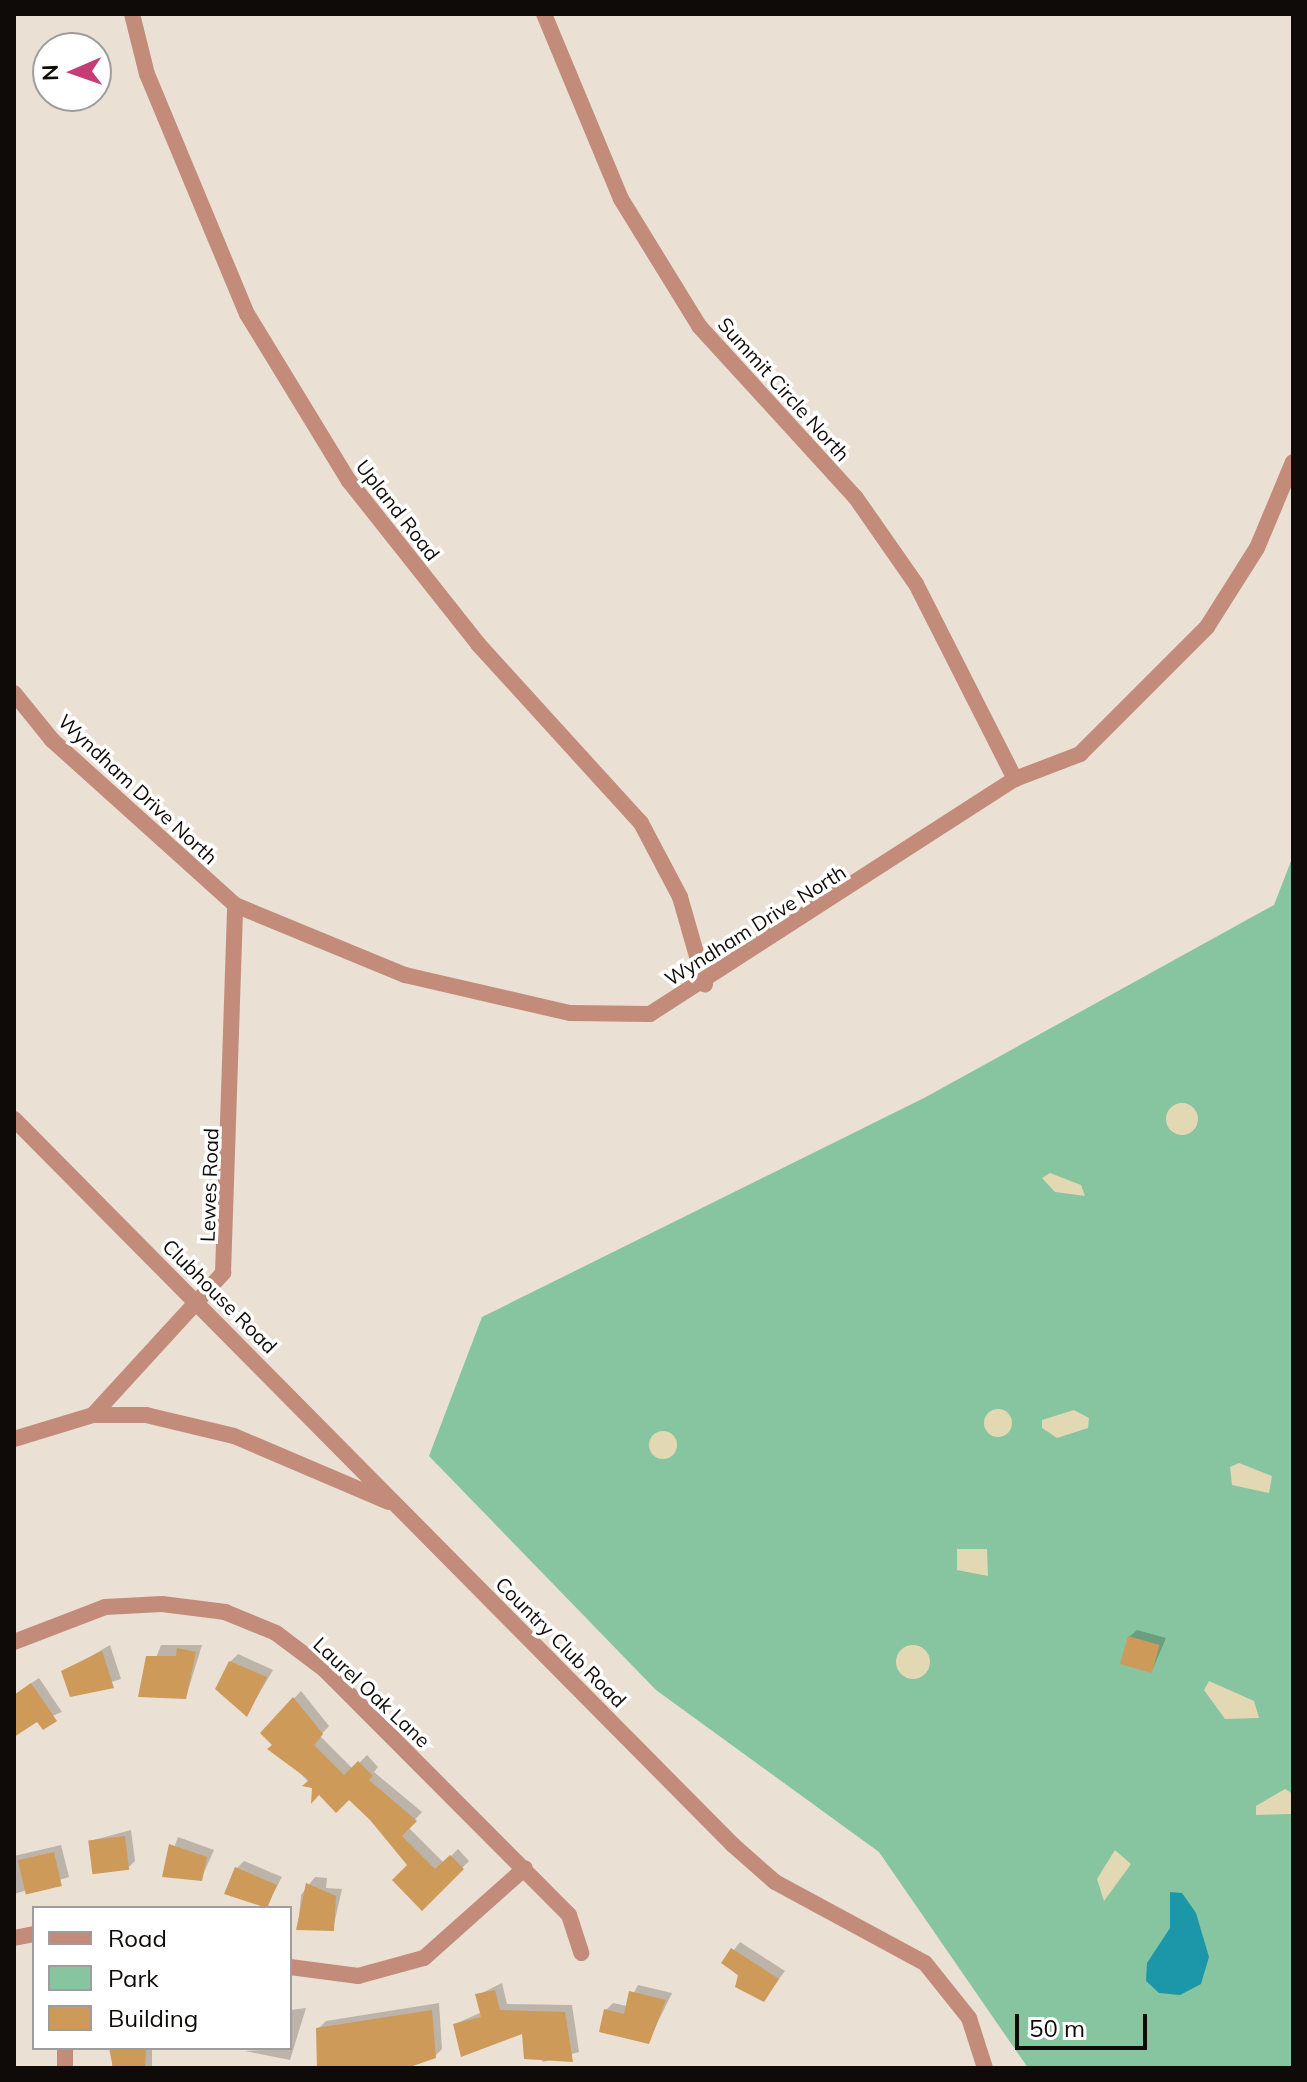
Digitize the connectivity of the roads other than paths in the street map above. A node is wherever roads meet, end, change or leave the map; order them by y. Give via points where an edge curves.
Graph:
1 (132, 14) edge
2 (544, 14) edge
3 (1293, 462) edge
4 (14, 693) edge
5 (1015, 779) junction
6 (235, 905) junction
7 (705, 984) junction
8 (14, 1119) edge
9 (198, 1301) junction
10 (93, 1415) junction
11 (14, 1439) edge
12 (395, 1504) junction
13 (14, 1642) edge
14 (525, 1868) junction
15 (581, 1953) dead end
16 (292, 1967) edge
17 (985, 2068) edge

1 - 7 street, Upland Road via 147,74 247,314 349,481 478,644 641,823 680,897
2 - 5 street, Summit Circle North via 621,199 699,326 856,498 907,572
3 - 5 street, Wyndham Drive North via 1257,548 1207,627 1159,681 1080,754
4 - 6 street, Wyndham Drive North via 52,740
5 - 7 street, Wyndham Drive North
6 - 7 street, Wyndham Drive North via 405,975 570,1013 650,1014
6 - 9 street, Lewes Road via 230,1234 223,1273
8 - 9 street, Clubhouse Road
9 - 10 street, Lewes Road
9 - 12 street, Clubhouse Road
10 - 11 street, Country Club Road
10 - 12 street, Country Club Road via 146,1415 234,1436
12 - 17 street, Country Club Road via 764,1873 925,1963 969,2018
13 - 14 street, Laurel Oak Lane via 105,1607 162,1604 225,1612 276,1633 324,1669
14 - 15 street, Laurel Oak Lane via 569,1915
14 - 16 street via 424,1958 358,1976

